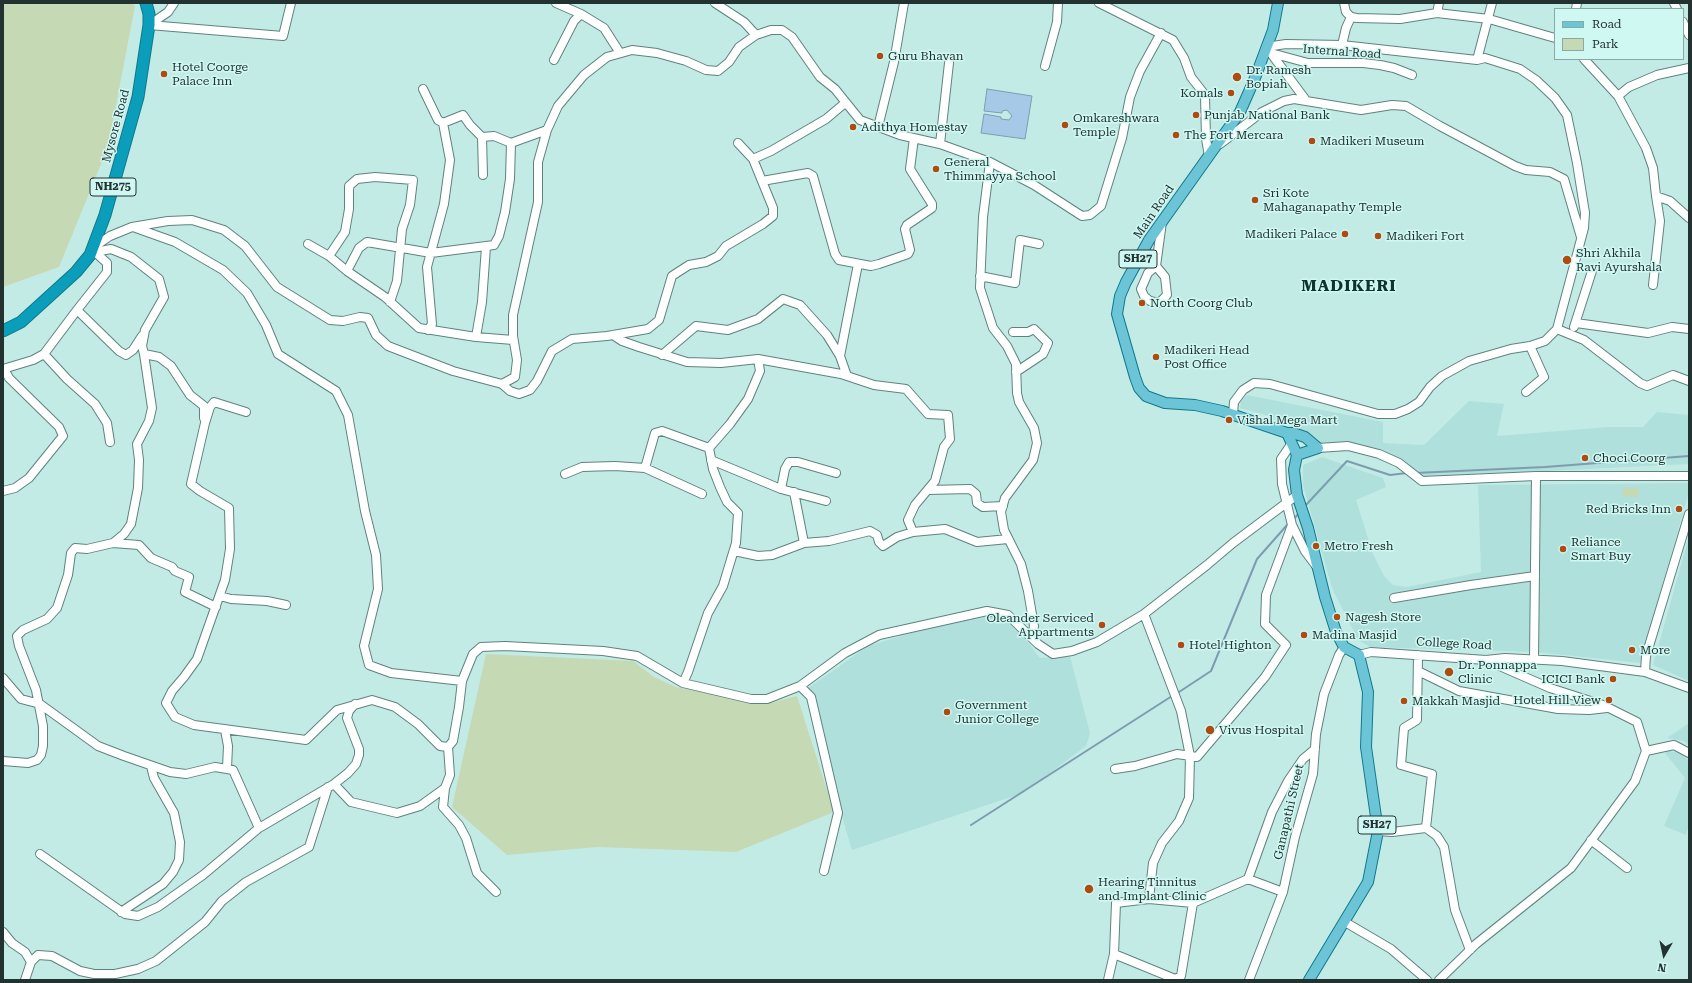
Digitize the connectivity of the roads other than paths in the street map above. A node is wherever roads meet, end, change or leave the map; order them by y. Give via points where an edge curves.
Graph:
1 (146, 3) edge
2 (174, 3) edge
3 (291, 3) edge
4 (556, 3) edge
5 (715, 3) edge
6 (904, 3) edge
7 (1058, 3) edge
8 (1099, 3) edge
9 (1115, 3) edge
10 (1278, 3) edge
11 (1344, 3) edge
12 (1439, 3) edge
13 (1492, 3) edge
14 (1437, 12) junction
15 (1117, 13) junction
16 (581, 14) junction
17 (1351, 17) junction
18 (1489, 19) junction
19 (1684, 24) edge
20 (149, 25) junction
21 (1161, 33) junction
22 (756, 35) junction
23 (1689, 35) edge
24 (1554, 38) edge
25 (1342, 45) junction
26 (1268, 50) junction
27 (620, 53) junction
28 (554, 60) dead end
29 (1477, 60) junction
30 (1585, 60) edge
31 (949, 63) dead end
32 (1045, 66) dead end
33 (1689, 68) edge
34 (1412, 75) dead end
35 (423, 89) dead end
36 (1618, 96) junction
37 (1305, 99) junction
38 (845, 103) junction
39 (443, 123) junction
40 (878, 127) junction
41 (547, 130) junction
42 (482, 137) junction
43 (914, 138) junction
44 (511, 143) junction
45 (738, 143) dead end
46 (940, 144) junction
47 (1216, 147) junction
48 (1209, 156) junction
49 (753, 159) junction
50 (990, 162) junction
51 (483, 175) dead end
52 (762, 181) junction
53 (1656, 196) junction
54 (1688, 216) edge
55 (1162, 222) junction
56 (132, 227) junction
57 (1581, 239) junction
58 (308, 244) dead end
59 (1039, 244) dead end
60 (486, 246) junction
61 (399, 247) junction
62 (93, 251) junction
63 (431, 253) junction
64 (329, 256) junction
65 (858, 264) junction
66 (1156, 266) dead end
67 (347, 271) junction
68 (1592, 271) dead end
69 (980, 276) junction
70 (1653, 285) dead end
71 (390, 302) junction
72 (77, 310) junction
73 (1576, 323) junction
74 (1557, 329) junction
75 (1689, 329) edge
76 (145, 330) junction
77 (428, 330) junction
78 (3, 331) edge
79 (1013, 332) dead end
80 (1572, 334) junction
81 (613, 335) junction
82 (476, 337) junction
83 (513, 340) junction
84 (1530, 346) junction
85 (44, 354) junction
86 (144, 354) junction
87 (662, 355) junction
88 (840, 356) junction
89 (758, 359) junction
90 (3, 369) edge
91 (1016, 372) junction
92 (847, 376) junction
93 (1689, 381) edge
94 (502, 384) junction
95 (1526, 392) dead end
96 (246, 412) dead end
97 (1233, 414) junction
98 (204, 423) junction
99 (1287, 433) junction
100 (110, 442) dead end
101 (1292, 443) junction
102 (709, 448) junction
103 (1318, 448) junction
104 (1297, 455) junction
105 (711, 460) junction
106 (645, 468) junction
107 (836, 473) dead end
108 (565, 474) dead end
109 (1536, 476) junction
110 (1689, 476) edge
111 (781, 489) junction
112 (928, 490) junction
113 (3, 491) edge
114 (794, 492) junction
115 (702, 494) dead end
116 (1297, 495) junction
117 (826, 501) dead end
118 (1287, 503) junction
119 (1003, 506) junction
120 (1689, 514) edge
121 (1292, 525) junction
122 (913, 532) junction
123 (1008, 539) junction
124 (114, 543) junction
125 (804, 543) junction
126 (734, 551) junction
127 (1318, 569) junction
128 (1536, 576) junction
129 (220, 596) junction
130 (1394, 598) dead end
131 (286, 605) dead end
132 (216, 607) junction
133 (1144, 614) junction
134 (1032, 638) junction
135 (1344, 647) junction
136 (1360, 655) junction
137 (1418, 655) junction
138 (1486, 660) junction
139 (1534, 660) junction
140 (1418, 671) junction
141 (1645, 672) junction
142 (3, 678) edge
143 (462, 681) junction
144 (683, 683) junction
145 (800, 686) junction
146 (1689, 688) edge
147 (40, 704) junction
148 (355, 704) junction
149 (1609, 708) junction
150 (225, 730) junction
151 (448, 747) junction
152 (1315, 749) junction
153 (1646, 751) junction
154 (1689, 753) edge
155 (1190, 756) junction
156 (3, 761) edge
157 (152, 766) junction
158 (227, 768) junction
159 (1115, 769) dead end
160 (331, 786) junction
161 (445, 788) junction
162 (260, 828) junction
163 (1426, 828) junction
164 (1378, 831) junction
165 (1591, 840) junction
166 (40, 854) dead end
167 (1627, 868) dead end
168 (824, 871) dead end
169 (1248, 879) junction
170 (496, 892) dead end
171 (1283, 892) junction
172 (1149, 899) junction
173 (1193, 903) junction
174 (121, 912) junction
175 (1345, 922) junction
176 (3, 932) edge
177 (1470, 950) junction
178 (1114, 954) junction
179 (31, 962) junction
180 (25, 980) edge
181 (1108, 980) edge
182 (1176, 980) edge
183 (1249, 980) edge
184 (1309, 980) edge
185 (1427, 980) edge
186 (1439, 980) edge

1 - 20 highway, Mysore Road / NH275
2 - 20 street via 168,12
3 - 20 street via 283,36
4 - 16 street
5 - 22 street via 744,22
6 - 40 street via 894,62
7 - 32 street via 1057,22
8 - 15 street
9 - 15 street
10 - 26 main road, Main Road / SH27
11 - 17 street via 1346,12
12 - 14 street
13 - 18 street
14 - 17 street via 1400,19
14 - 18 street
15 - 21 street
16 - 27 street via 604,28
16 - 28 street via 574,21
17 - 25 street
18 - 24 street
18 - 29 street
19 - 23 street
20 - 62 highway, Mysore Road / NH275 via 138,97
21 - 48 street via 1173,40 1191,76 1205,95
21 - 50 street via 1140,71 1130,97 1122,138 1101,206 1090,215 1082,216 1034,185
22 - 27 street via 739,47 729,62 718,71 706,70 657,53 632,50
22 - 38 street via 771,30 782,30 792,37 820,77 835,89
25 - 26 street via 1286,44
25 - 29 street
26 - 34 street, Internal Road via 1308,63 1363,63 1394,68
26 - 37 street
26 - 47 main road, Main Road / SH27 via 1240,112
27 - 41 street via 607,57 584,75 558,106
29 - 57 street via 1485,58 1520,69 1555,98 1567,115 1585,213
30 - 36 street
31 - 46 street
33 - 36 street via 1656,75 1629,87
35 - 39 street via 438,120
36 - 53 street via 1646,148 1653,168
37 - 47 street via 1294,99 1276,105
37 - 57 street via 1343,109 1406,106 1515,166 1558,175 1564,179 1567,186
38 - 40 street via 860,120
38 - 49 street via 826,119
39 - 42 street via 464,114 470,125
39 - 63 street via 450,160 444,204
40 - 43 street
41 - 44 street
41 - 83 street via 538,162 538,202 513,315
42 - 44 street via 494,136
42 - 51 street
43 - 46 street
43 - 65 street via 910,169 932,208 907,225 905,229 910,250 908,254 871,266
44 - 60 street via 510,179 499,236 494,245
45 - 49 street
46 - 50 street
47 - 48 main road, Main Road / SH27
48 - 55 main road, Main Road / SH27
49 - 52 street
50 - 69 street via 983,217
52 - 65 street via 808,173 813,176 835,254 839,260
52 - 81 street via 773,208 773,216 726,246 718,256 706,262 689,265 672,276 659,320 648,329
53 - 54 street via 1670,201
53 - 70 street via 1660,221
55 - 66 street
55 - 97 main road, Main Road / SH27 via 1126,282 1118,306 1118,324 1134,377 1146,396 1155,401 1207,407
56 - 62 street via 110,236
56 - 94 street via 168,220 192,220 224,230 245,246 277,287 330,320 368,318 376,335 388,346 453,371
56 - 143 street via 175,242 223,270 247,293 266,325 278,354 336,391 348,415 376,555 378,589 364,646 369,666 391,673
57 - 74 street
58 - 64 street
59 - 69 street via 1020,240 1015,283
60 - 63 street
60 - 82 street via 482,302
61 - 63 street
61 - 64 street via 410,205 413,180 375,177 357,179 349,186 345,232
61 - 67 street via 367,242 359,248
61 - 71 street via 396,281
62 - 72 street via 107,263 107,272
62 - 76 street via 111,249 130,257 159,279 164,297
62 - 78 highway, Mysore Road / NH275 via 76,272 21,322
63 - 77 street via 427,267 432,324
64 - 67 street
65 - 88 street
67 - 71 street
68 - 73 street
69 - 91 street via 980,288 993,328 1007,346 1016,364
71 - 77 street via 419,328
72 - 76 street via 126,355 133,350
72 - 85 street
73 - 75 street via 1648,333 1672,327
73 - 80 street
74 - 80 street
74 - 84 street via 1545,341
76 - 86 street via 142,346
77 - 82 street
79 - 91 street via 1028,332 1034,328 1048,343 1043,354
80 - 93 street via 1647,386 1673,375
81 - 87 street via 622,341
81 - 94 street via 572,339 552,351 530,390 519,394
82 - 83 street
83 - 94 street via 517,360 515,377
84 - 95 street via 1544,377
84 - 97 street via 1469,361 1442,376 1419,402 1408,410 1395,414 1378,414 1270,384 1254,383 1243,390 1234,402
85 - 90 street
85 - 100 street via 95,404 108,423
86 - 98 street via 159,357 171,366 190,395 204,406
86 - 124 street via 152,408 149,421 137,444 138,488 131,524
87 - 88 street via 696,326 728,330 758,319 783,299 800,305 827,335
87 - 89 street via 687,362 721,363
88 - 92 street
89 - 92 street
89 - 102 street via 760,371 748,399
90 - 113 street via 59,427 63,436 29,478 15,488
91 - 119 street via 1019,402 1034,428 1037,443 1033,460 1005,498
92 - 112 street via 874,385 906,389 928,414 948,416 950,439 944,447 935,481
96 - 98 street via 214,402
97 - 99 main road, Main Road / SH27
98 - 129 street via 191,484 229,508 230,549
99 - 101 main road
99 - 103 main road, SH27 via 1305,437
101 - 104 main road
101 - 118 street via 1281,459 1282,484
102 - 105 street
102 - 106 street via 662,431 655,433
103 - 104 main road
103 - 109 street via 1348,446 1379,454 1399,463 1422,481
104 - 116 main road via 1294,470
105 - 111 street
105 - 126 street via 727,502 738,513
106 - 108 street via 582,468
106 - 115 street
107 - 111 street via 790,462 785,469
109 - 110 street
109 - 128 street
111 - 114 street
112 - 119 street via 970,489 976,494 977,503 983,507
112 - 122 street via 915,505 908,520
114 - 117 street
114 - 125 street
116 - 118 street
116 - 127 main road
118 - 121 street
118 - 133 street via 1232,543
119 - 123 street via 1002,518
120 - 141 street via 1646,656
121 - 127 street via 1304,551
121 - 155 street via 1266,595 1265,609 1265,624 1286,645 1265,677 1197,757
122 - 123 street via 945,529 977,542
122 - 125 street via 897,537 883,546 877,535 870,531 829,541
123 - 134 street via 1021,564 1028,591 1034,626
124 - 132 street via 139,545 151,558 172,566 175,572 189,576 185,592
124 - 147 street via 87,549 75,548 71,553 68,575 57,608 47,619 23,630 17,636
125 - 126 street via 772,555 758,556
126 - 144 street via 723,586 708,613
127 - 135 main road via 1334,625
128 - 130 street
128 - 139 street
129 - 131 street
129 - 132 street
132 - 150 street via 197,659 172,691 166,703 175,717 194,725
133 - 134 street via 1097,642 1072,651 1053,654
133 - 155 street via 1181,711
134 - 145 street via 1008,615 987,611 879,635 845,653
135 - 136 main road
135 - 152 street, Ganapathi Street via 1324,694
136 - 137 street, College Road via 1371,652
136 - 164 main road, SH27 via 1368,692 1366,747
137 - 138 street, College Road
137 - 140 street
138 - 139 street, College Road
138 - 149 street via 1550,688
139 - 141 street, College Road via 1562,661
140 - 149 street via 1459,691 1558,708
140 - 163 street via 1417,720 1404,728 1401,765 1432,774
141 - 146 street, College Road
142 - 147 street via 21,699
143 - 144 street via 474,654 481,647 505,646 603,651 637,656
143 - 151 street via 453,741
144 - 145 street via 751,699 767,699
145 - 168 street via 811,697 838,813
147 - 156 street via 43,726 41,755 37,760 28,763
147 - 157 street via 98,746
148 - 150 street via 337,710 306,740
148 - 151 street via 372,700 395,707 418,724 440,746
148 - 160 street via 347,718 359,755 356,764
149 - 153 street via 1637,722
150 - 158 street via 228,746
151 - 161 street via 450,775
152 - 169 street via 1303,759 1272,812
152 - 171 street, Ganapathi Street via 1313,774
153 - 154 street via 1674,746
153 - 165 street via 1635,781
155 - 159 street via 1177,754
155 - 172 street via 1189,798 1179,821 1162,843 1153,863
157 - 158 street via 186,774 215,767
157 - 174 street via 154,778 174,813 180,842 179,860 163,884
158 - 162 street via 233,770
160 - 161 street via 351,802 397,813 420,806
160 - 162 street
160 - 179 street via 309,847 246,882 222,901 205,922 156,961 138,969 115,974 80,971 52,956 38,955
161 - 170 street via 443,807 459,825 466,838 477,873
162 - 174 street via 203,875 158,907 138,916
163 - 164 street
163 - 177 street via 1437,836 1444,847 1455,910
164 - 175 main road, SH27 via 1368,882
165 - 167 street
165 - 177 street via 1570,868
166 - 174 street
169 - 171 street
169 - 173 street
171 - 183 street, Ganapathi Street
172 - 173 street
172 - 178 street via 1116,903
173 - 182 street via 1181,976
175 - 184 main road, SH27
175 - 185 street via 1391,949
176 - 179 street via 12,943 25,952
177 - 186 street
178 - 181 street
178 - 182 street
179 - 180 street

